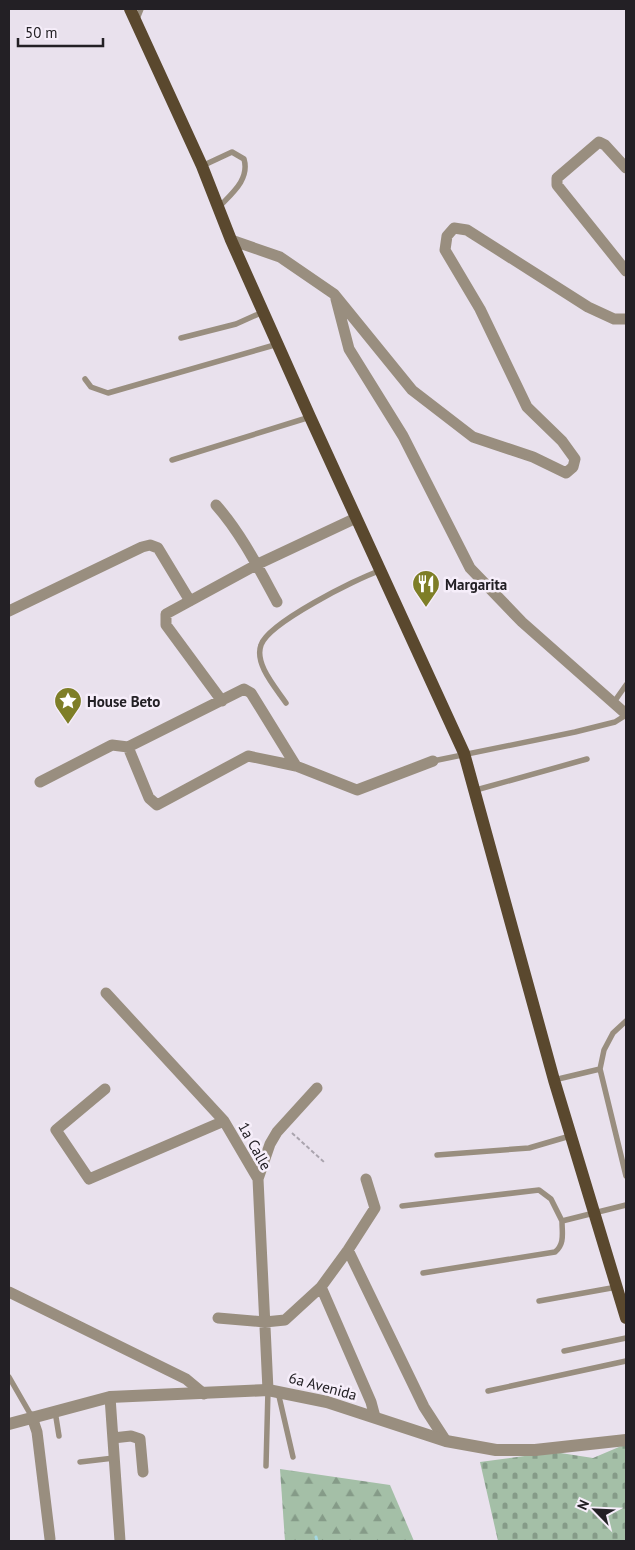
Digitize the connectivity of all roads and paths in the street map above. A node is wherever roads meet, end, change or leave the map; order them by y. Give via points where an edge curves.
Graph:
1 (130, 9) edge
2 (138, 15) edge
3 (202, 166) junction
4 (626, 168) edge
5 (218, 208) junction
6 (232, 240) junction
7 (626, 271) edge
8 (334, 294) junction
9 (263, 312) junction
10 (626, 319) edge
11 (181, 338) dead end
12 (278, 344) junction
13 (85, 379) dead end
14 (310, 416) junction
15 (172, 460) dead end
16 (216, 505) dead end
17 (356, 518) junction
18 (256, 565) junction
19 (379, 571) junction
20 (190, 601) junction
21 (277, 602) dead end
22 (9, 612) edge
23 (626, 685) edge
24 (222, 701) junction
25 (614, 702) junction
26 (286, 703) dead end
27 (626, 714) edge
28 (128, 746) junction
29 (464, 754) junction
30 (587, 759) dead end
31 (433, 761) joint
32 (296, 766) junction
33 (40, 782) dead end
34 (476, 790) junction
35 (106, 993) dead end
36 (626, 1021) edge
37 (600, 1069) junction
38 (554, 1080) junction
39 (317, 1088) dead end
40 (105, 1089) dead end
41 (224, 1121) junction
42 (283, 1125) junction
43 (571, 1136) junction
44 (437, 1155) dead end
45 (324, 1162) dead end
46 (626, 1176) edge
47 (258, 1179) junction
48 (366, 1179) dead end
49 (402, 1206) dead end
50 (626, 1206) edge
51 (594, 1212) junction
52 (562, 1221) junction
53 (348, 1250) junction
54 (423, 1273) dead end
55 (321, 1287) junction
56 (617, 1287) junction
57 (9, 1292) edge
58 (624, 1300) edge
59 (539, 1301) dead end
60 (218, 1318) dead end
61 (626, 1318) edge
62 (265, 1322) junction
63 (626, 1338) edge
64 (564, 1351) dead end
65 (626, 1361) edge
66 (9, 1377) edge
67 (272, 1390) junction
68 (488, 1391) dead end
69 (204, 1394) junction
70 (110, 1398) junction
71 (55, 1411) junction
72 (32, 1417) junction
73 (375, 1417) junction
74 (9, 1424) edge
75 (59, 1436) dead end
76 (113, 1438) junction
77 (626, 1440) edge
78 (446, 1441) junction
79 (294, 1457) dead end
80 (114, 1458) junction
81 (80, 1462) dead end
82 (266, 1466) dead end
83 (143, 1472) dead end
84 (50, 1539) dead end
85 (120, 1541) edge

1 - 2 main road
2 - 3 main road
3 - 5 main road
3 - 5 lane via 232,152 244,159 244,179
4 - 7 street via 599,142 557,178 557,185
5 - 6 main road
6 - 8 street via 280,257
6 - 9 main road
8 - 10 street via 412,390 473,437 566,472 573,467 575,459 562,441 527,407 480,309 445,250 447,236 454,228 466,230 588,307 614,319
8 - 25 street via 349,349 403,436 470,568 522,622
9 - 11 lane via 236,324
9 - 12 main road
12 - 13 lane via 108,392 91,387
12 - 14 main road
14 - 15 lane
14 - 17 main road
16 - 18 street
17 - 18 street
17 - 19 main road
18 - 20 street
18 - 21 street
19 - 26 lane via 338,590 267,634 260,646 261,663
19 - 29 main road
20 - 22 street via 158,548 150,545
20 - 24 street via 166,614 166,626
23 - 25 lane
24 - 28 street
24 - 32 street via 244,689 251,693
25 - 27 street
27 - 29 lane via 615,722 583,730
28 - 32 street via 149,798 157,805 248,756
28 - 33 street via 112,745
29 - 31 lane
29 - 34 main road
30 - 34 lane
31 - 32 street via 357,790
34 - 38 main road
35 - 41 street, 1a Calle
36 - 37 lane via 613,1033 604,1050
37 - 38 lane
37 - 46 lane
38 - 43 main road
39 - 42 street
40 - 41 street via 56,1130 89,1179
41 - 47 street, 1a Calle
42 - 45 path
42 - 47 street via 270,1144
43 - 44 lane via 529,1148
43 - 51 main road
47 - 62 street, 1a Calle
48 - 53 street via 375,1208
49 - 52 lane via 539,1190 551,1199
50 - 51 lane
51 - 52 lane
51 - 56 main road
52 - 54 lane via 563,1241 555,1252
53 - 55 street
53 - 78 street via 424,1407
55 - 62 street via 285,1320
55 - 73 street
56 - 58 main road
56 - 59 lane
57 - 69 street via 186,1379
58 - 61 main road
60 - 62 street
62 - 67 street, 1a Calle
63 - 64 lane
65 - 68 lane
66 - 72 lane
67 - 69 street, 6a Avenida
67 - 73 street, 6a Avenida
67 - 79 lane
67 - 82 lane
69 - 70 street, 6a Avenida
70 - 71 street, 6a Avenida
70 - 76 street
71 - 72 street, 6a Avenida
71 - 75 lane
72 - 74 street, 6a Avenida
72 - 84 street via 37,1432
73 - 78 street, 6a Avenida
76 - 80 street
76 - 83 street via 131,1436 140,1439
77 - 78 street, 6a Avenida via 536,1450 496,1450
80 - 81 lane
80 - 85 street

